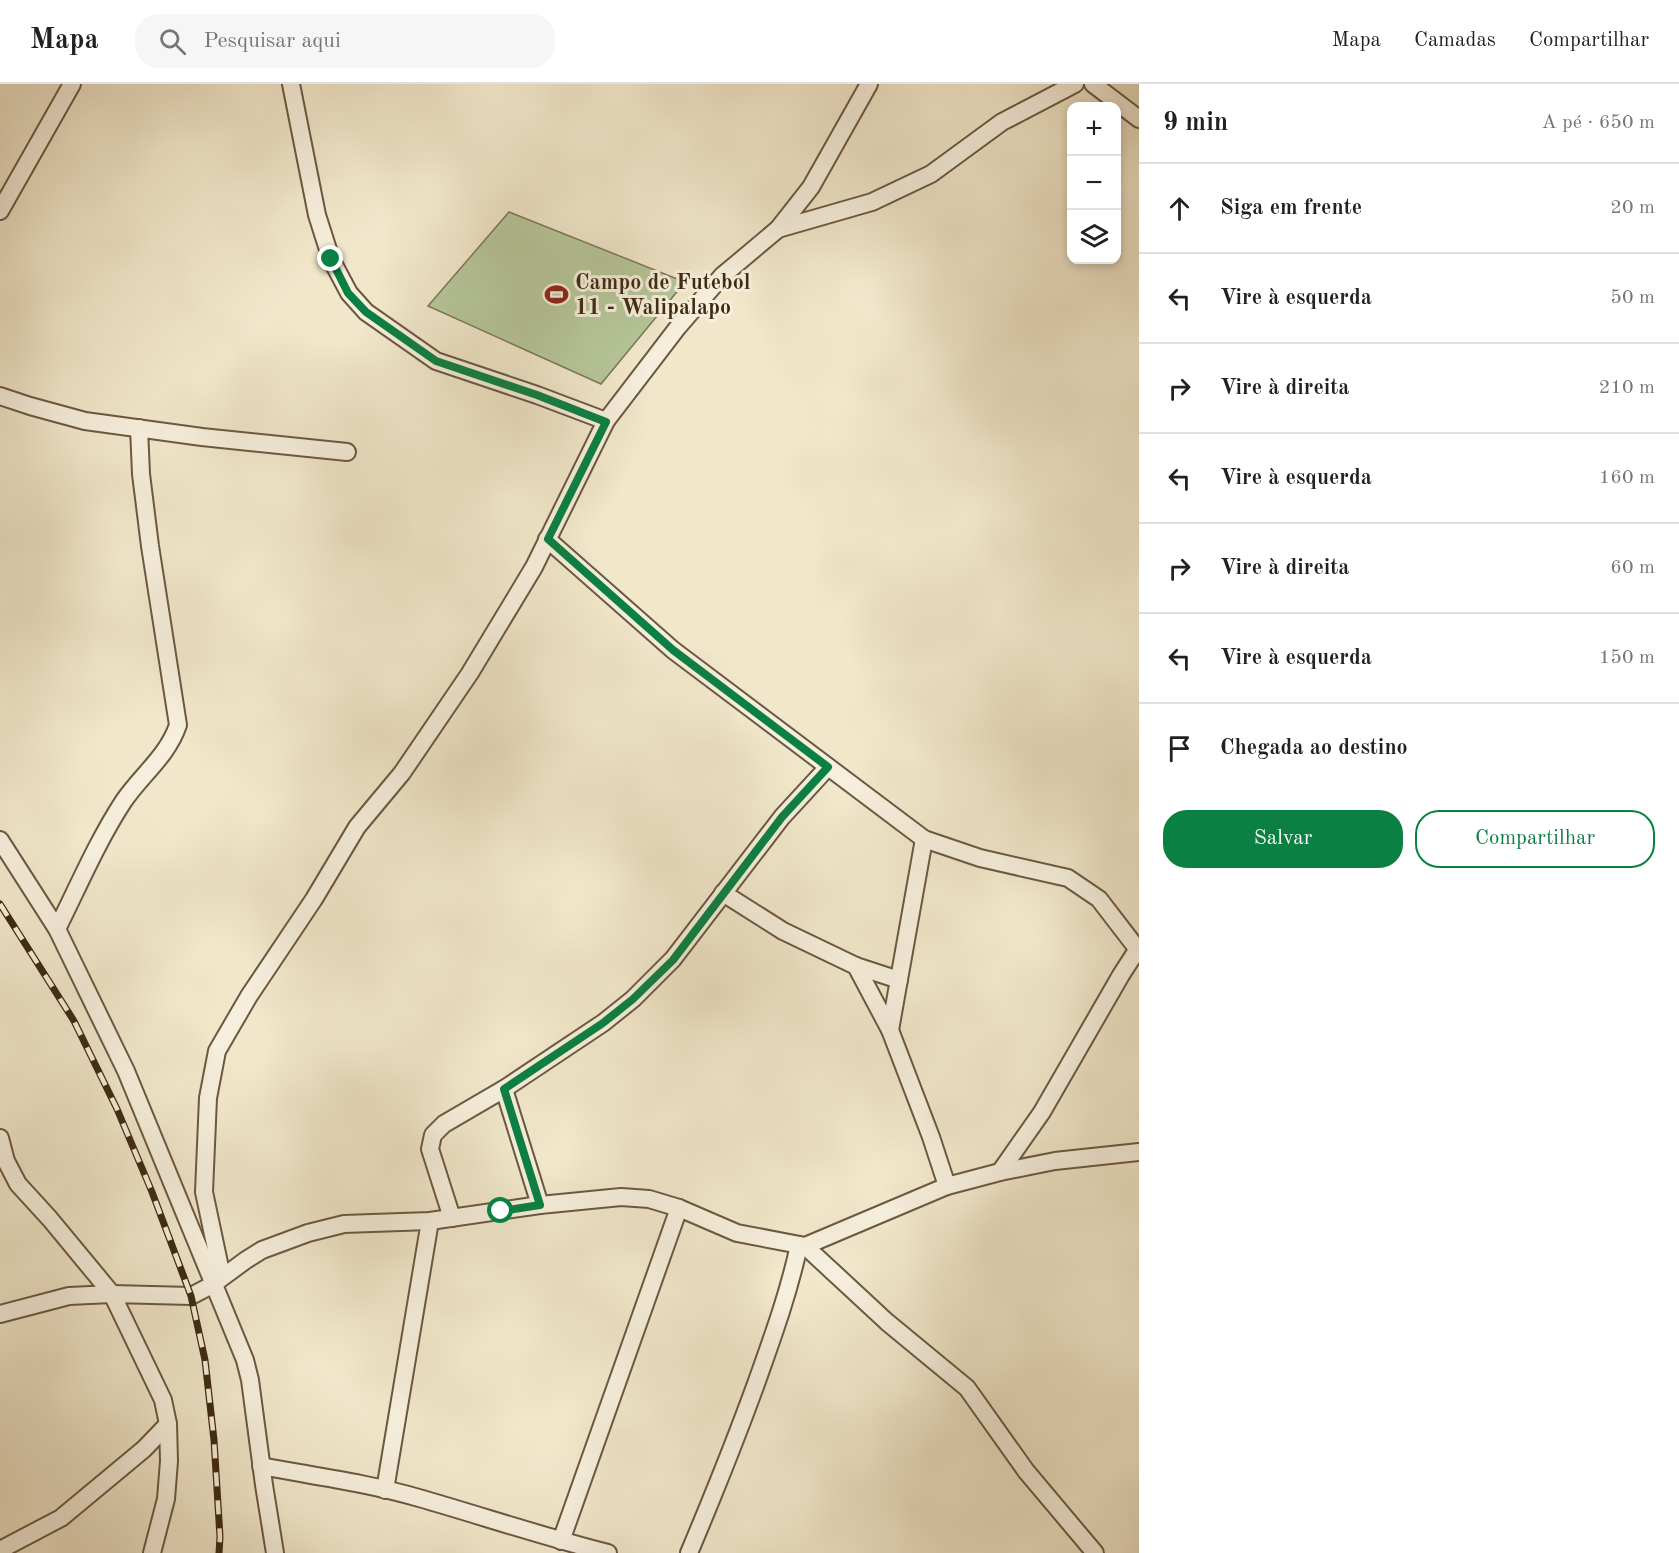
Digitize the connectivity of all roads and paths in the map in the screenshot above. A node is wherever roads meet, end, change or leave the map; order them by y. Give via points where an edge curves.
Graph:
1 (72, 84) edge
2 (291, 84) edge
3 (869, 84) edge
4 (1075, 84) edge
5 (1093, 84) edge
6 (1139, 118) edge
7 (0, 211) edge
8 (778, 229) junction
9 (0, 396) edge
10 (606, 422) junction
11 (139, 428) junction
12 (347, 452) dead end
13 (548, 539) junction
14 (828, 767) junction
15 (924, 839) junction
16 (0, 840) edge
17 (723, 893) junction
18 (57, 929) junction
19 (1139, 949) edge
20 (856, 966) junction
21 (899, 980) junction
22 (890, 1030) junction
23 (504, 1089) junction
24 (0, 1141) edge
25 (1139, 1152) edge
26 (1000, 1172) junction
27 (947, 1186) junction
28 (540, 1205) junction
29 (679, 1208) junction
30 (452, 1218) junction
31 (430, 1221) junction
32 (802, 1246) junction
33 (217, 1281) junction
34 (112, 1294) junction
35 (0, 1314) edge
36 (168, 1424) junction
37 (261, 1466) junction
38 (385, 1490) junction
39 (561, 1541) junction
40 (0, 1550) edge
41 (152, 1553) edge
42 (275, 1553) edge
43 (608, 1553) edge
44 (690, 1553) edge
45 (1095, 1553) edge

1 - 7 street
2 - 10 street via 317,215 331,259 348,293 366,312 436,361
3 - 8 street via 811,187
4 - 8 street via 1002,122 931,174 872,202
5 - 6 street
8 - 10 street via 722,276
9 - 11 street via 85,421
10 - 13 street
11 - 12 street
11 - 18 street via 150,546 178,725 168,748 124,800 103,834
13 - 14 street via 673,650
13 - 33 street via 470,673 402,773 357,827 217,1051 208,1098 204,1192
14 - 15 street
14 - 17 street via 796,799
15 - 19 street via 980,858 1068,878 1099,899
15 - 21 street
16 - 18 street
17 - 20 street via 783,931
17 - 23 street via 673,960 633,999
18 - 33 street via 126,1071
19 - 26 street via 1042,1112
20 - 21 street
20 - 22 street
21 - 22 street
22 - 27 street
23 - 28 street
23 - 30 street via 444,1124 430,1140
24 - 34 street via 18,1184
25 - 26 street via 1055,1161
26 - 27 street
27 - 32 street
28 - 29 street via 621,1197 649,1199
28 - 30 street
29 - 32 street via 737,1233
29 - 39 street
30 - 31 street
31 - 33 street via 344,1224 308,1233 262,1250
31 - 38 street
32 - 44 street via 772,1341
32 - 45 street via 967,1388 1026,1471
33 - 34 street via 191,1296
33 - 37 street via 250,1380
34 - 35 street via 69,1296
34 - 36 street via 163,1400
36 - 40 street via 61,1518
36 - 41 street via 166,1499
37 - 38 street
37 - 42 street
38 - 39 street
39 - 43 street

